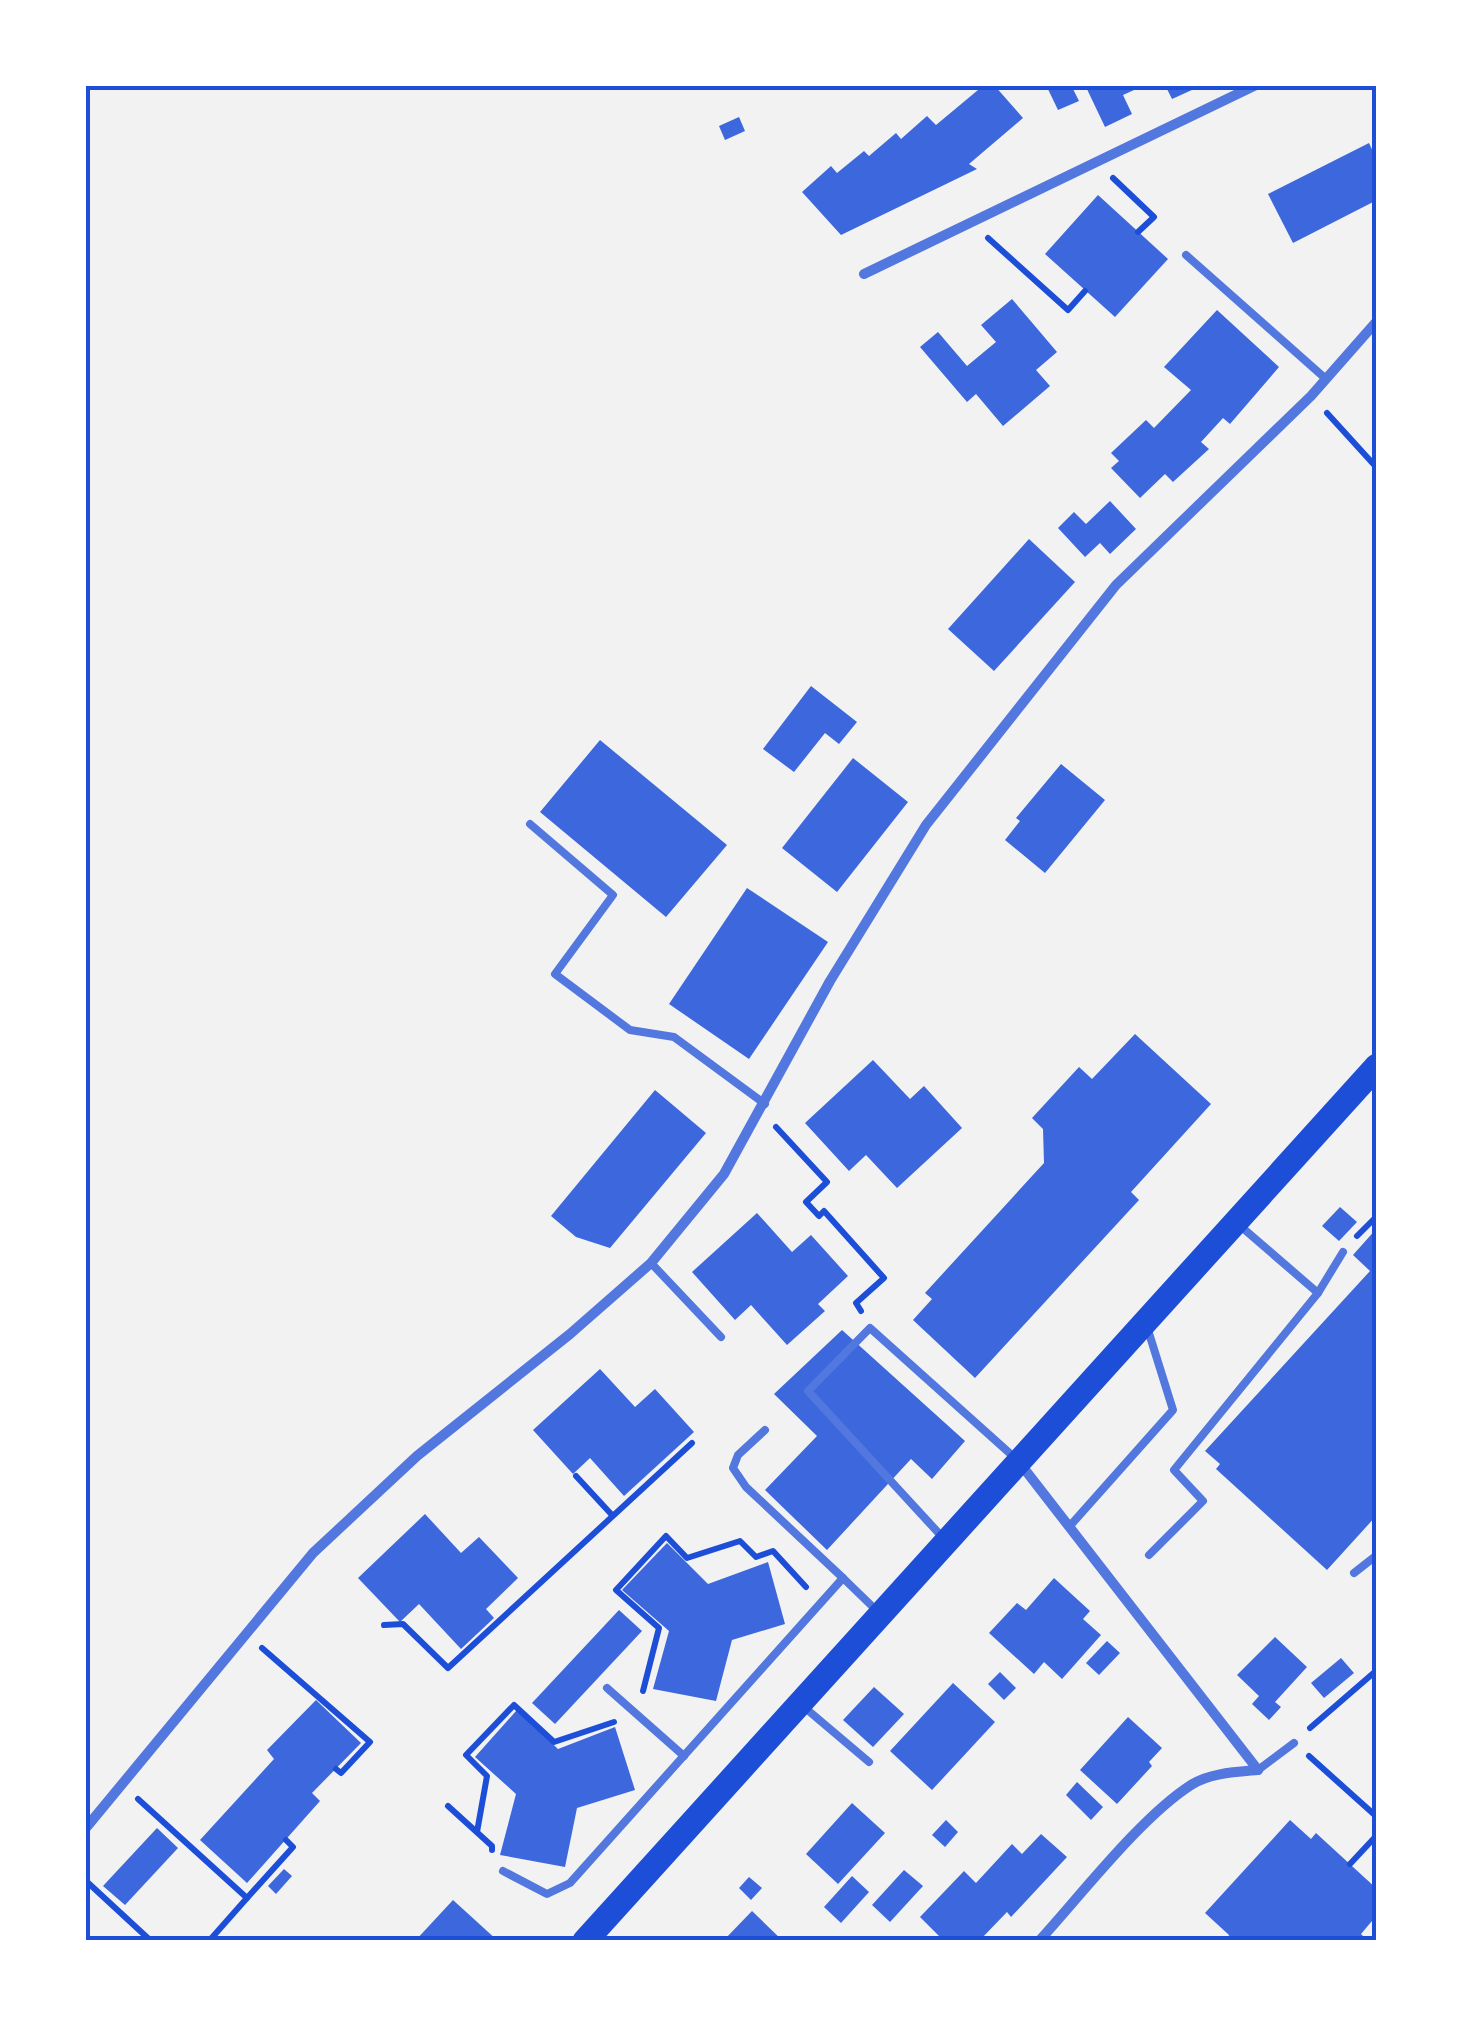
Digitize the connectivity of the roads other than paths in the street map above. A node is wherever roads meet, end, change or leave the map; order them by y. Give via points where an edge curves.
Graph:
1 (1256, 85) edge
2 (1186, 254) dead end
3 (864, 274) dead end
4 (1377, 321) edge
5 (1326, 379) junction
6 (530, 824) dead end
7 (1377, 1066) edge
8 (763, 1108) junction
9 (1236, 1222) junction
10 (1343, 1252) dead end
11 (651, 1262) junction
12 (1318, 1293) junction
13 (1146, 1323) junction
14 (721, 1337) dead end
15 (765, 1430) dead end
16 (1018, 1462) junction
17 (1068, 1527) junction
18 (946, 1541) junction
19 (1149, 1555) dead end
20 (1377, 1555) edge
21 (1354, 1573) dead end
22 (842, 1578) junction
23 (880, 1613) junction
24 (607, 1688) dead end
25 (799, 1702) junction
26 (1294, 1742) road end
27 (684, 1756) junction
28 (869, 1762) dead end
29 (1258, 1770) junction
30 (85, 1828) edge
31 (503, 1871) road end
32 (585, 1941) edge
33 (1040, 1941) edge

1 - 3 street
2 - 5 lane
4 - 5 street
5 - 8 street via 1116,585 926,825 830,981
6 - 8 lane via 613,895 555,974 630,1030 674,1037
7 - 9 main road
8 - 11 street via 724,1174
9 - 12 lane
9 - 13 main road
10 - 12 lane
11 - 14 lane
11 - 30 street via 313,1553
12 - 19 lane via 1174,1470 1202,1500
13 - 16 main road
13 - 17 lane via 1173,1410
15 - 22 lane via 733,1468
16 - 17 street
16 - 18 main road
16 - 18 lane via 870,1328 808,1392
17 - 29 street
18 - 23 main road
20 - 21 lane
22 - 23 lane
22 - 27 lane
23 - 25 main road
24 - 27 lane
25 - 28 lane
25 - 32 main road
26 - 29 lane
27 - 31 lane via 570,1883 547,1894
29 - 33 street via 1193,1784 1160,1810

